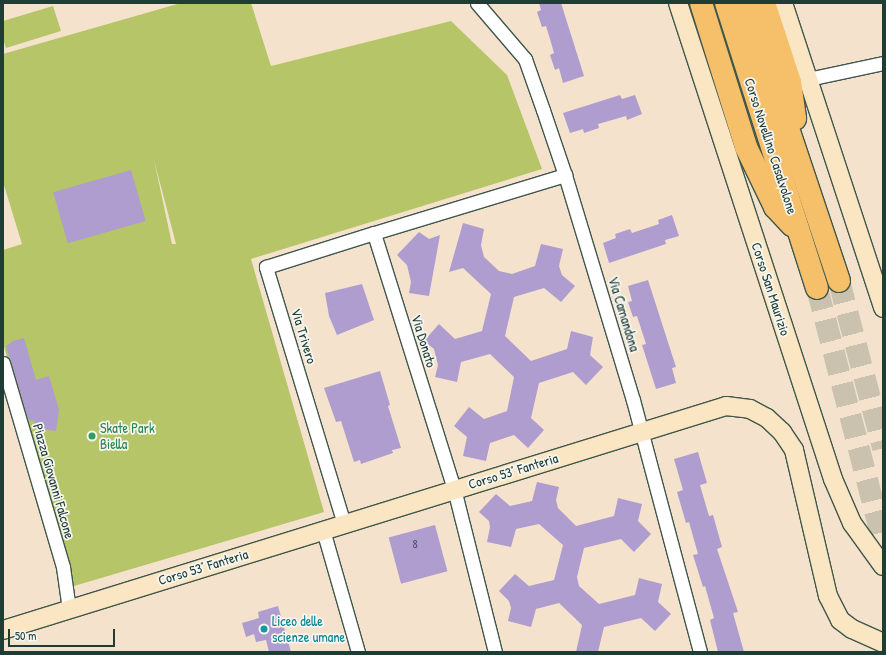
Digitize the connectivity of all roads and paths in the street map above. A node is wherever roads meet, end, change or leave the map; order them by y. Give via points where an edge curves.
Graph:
1 (477, 3) edge
2 (678, 3) edge
3 (701, 3) edge
4 (726, 3) edge
5 (746, 3) edge
6 (764, 3) edge
7 (783, 3) edge
8 (883, 63) edge
9 (808, 79) junction
10 (803, 174) junction
11 (565, 176) junction
12 (799, 231) junction
13 (374, 233) junction
14 (840, 281) tunnel mouth
15 (817, 288) tunnel mouth
16 (883, 308) edge
17 (3, 364) edge
18 (642, 431) junction
19 (454, 489) junction
20 (344, 524) junction
21 (323, 530) junction
22 (883, 566) edge
23 (69, 609) junction
24 (3, 630) edge
25 (883, 643) edge
26 (358, 652) edge
27 (495, 652) edge
28 (700, 652) edge

1 - 11 street, Via Camandona via 525,58
2 - 22 street, Corso San Maurizio via 834,478 852,523
3 - 12 highway via 746,147 776,207
4 - 12 highway, Corso Novellino Casalvolone
5 - 10 highway, Corso Novellino Casalvolone
6 - 10 highway via 790,82
7 - 9 street
8 - 9 street
9 - 16 street
10 - 14 highway, Corso Novellino Casalvolone
11 - 13 street
11 - 18 street, Via Camandona
12 - 15 highway, Corso Novellino Casalvolone
13 - 19 street, Via Donato
13 - 20 street, Via Trivero via 266,267
17 - 23 street, Piazza Giovanni Falcone via 62,567
18 - 19 street, Corso 53° Fanteria
18 - 25 street, Corso 53° Fanteria via 726,406 750,409 767,418 782,432 794,450 828,596 840,620 852,629
18 - 28 street, Via Camandona
19 - 20 street, Corso 53° Fanteria
19 - 27 street, Via Donato
20 - 21 street, Corso 53° Fanteria
21 - 23 street, Corso 53° Fanteria
21 - 26 street
23 - 24 street, Corso 53° Fanteria

